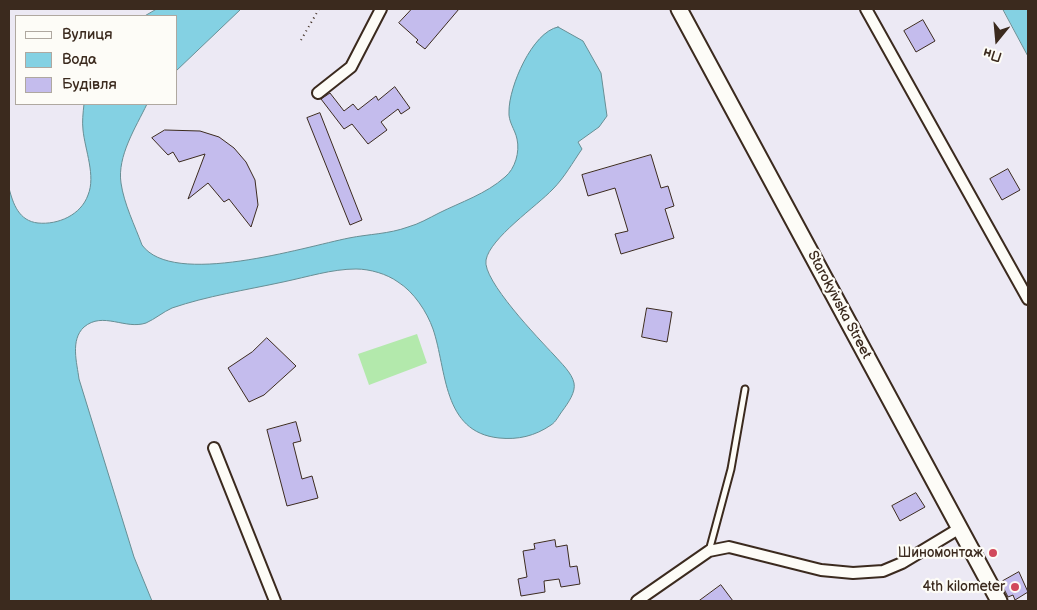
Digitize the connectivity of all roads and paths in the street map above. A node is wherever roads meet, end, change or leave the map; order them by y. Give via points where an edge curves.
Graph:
1 (319, 9) edge
2 (382, 9) edge
3 (679, 9) edge
4 (866, 9) edge
5 (301, 40) dead end
6 (318, 93) dead end
7 (1028, 300) edge
8 (745, 389) dead end
9 (214, 448) dead end
10 (960, 528) junction
11 (709, 551) junction
12 (275, 601) edge
13 (637, 601) edge
14 (999, 601) edge

1 - 5 path
2 - 6 street via 351,67
3 - 10 street, Starokyivska Street
4 - 7 street
8 - 11 lane via 731,469
9 - 12 street
10 - 11 street via 883,571 837,572 728,547
10 - 14 street, Starokyivska Street
11 - 13 street

